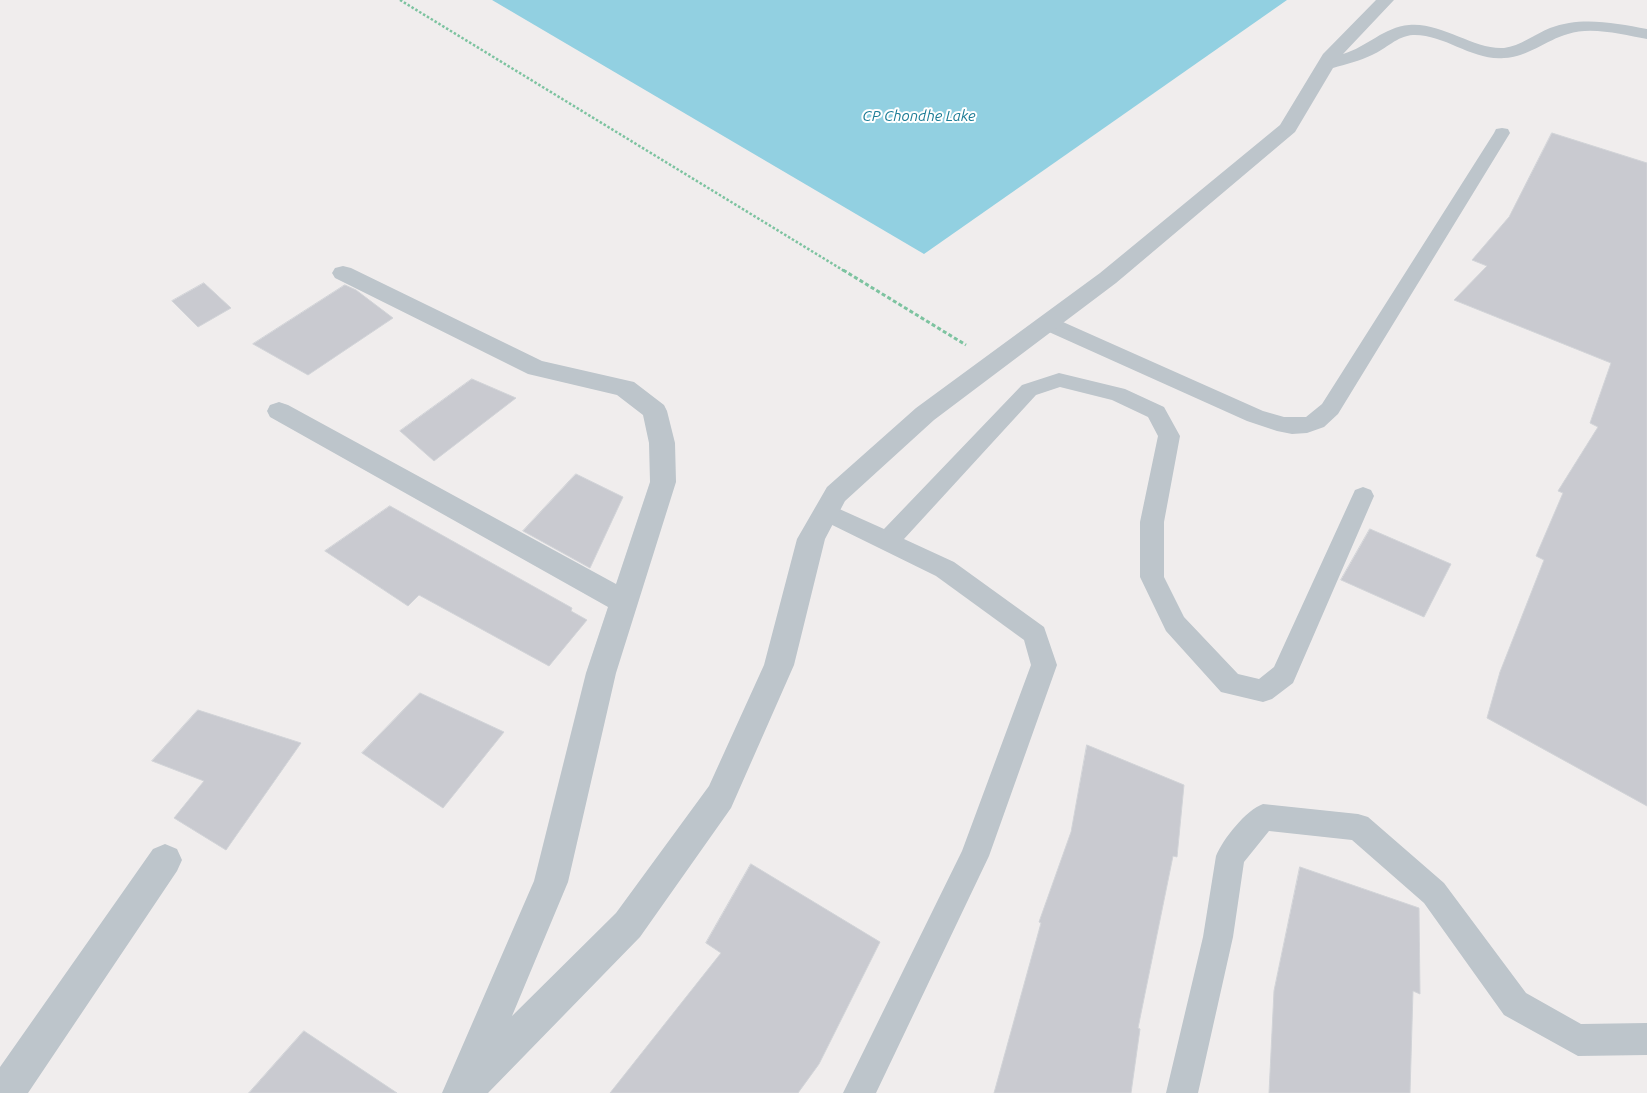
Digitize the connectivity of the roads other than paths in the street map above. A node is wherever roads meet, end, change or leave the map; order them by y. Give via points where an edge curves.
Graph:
1 (1386, 0) edge
2 (1647, 34) edge
3 (1325, 64) junction
4 (1502, 133) dead end
5 (343, 273) dead end
6 (1046, 323) junction
7 (279, 411) dead end
8 (1363, 496) dead end
9 (826, 512) junction
10 (886, 542) junction
11 (624, 602) junction
12 (165, 860) dead end
13 (1647, 1039) edge
14 (5, 1093) edge
15 (461, 1093) edge
16 (859, 1093) edge
17 (1182, 1093) edge

1 - 3 street
2 - 3 street via 1603,27 1566,28 1518,51 1502,54 1421,30 1399,31 1368,51
3 - 6 street via 1288,128 1108,278
4 - 6 lane via 1330,409 1315,423 1297,427 1255,416
5 - 11 street via 536,368 625,388 655,411 662,443 663,482
6 - 9 street via 924,414 836,494
7 - 11 street
8 - 10 lane via 1284,675 1263,691 1230,684 1175,624 1152,577 1152,522 1169,436 1156,412 1118,394 1059,380 1029,390
9 - 10 lane
9 - 15 street via 811,539 779,664 720,797 628,925
10 - 16 lane via 945,569 1035,634 1044,665 975,856
11 - 15 street via 601,672 551,882
12 - 14 street
13 - 17 lane via 1578,1040 1515,1004 1434,893 1358,827 1264,817 1230,856 1218,937

